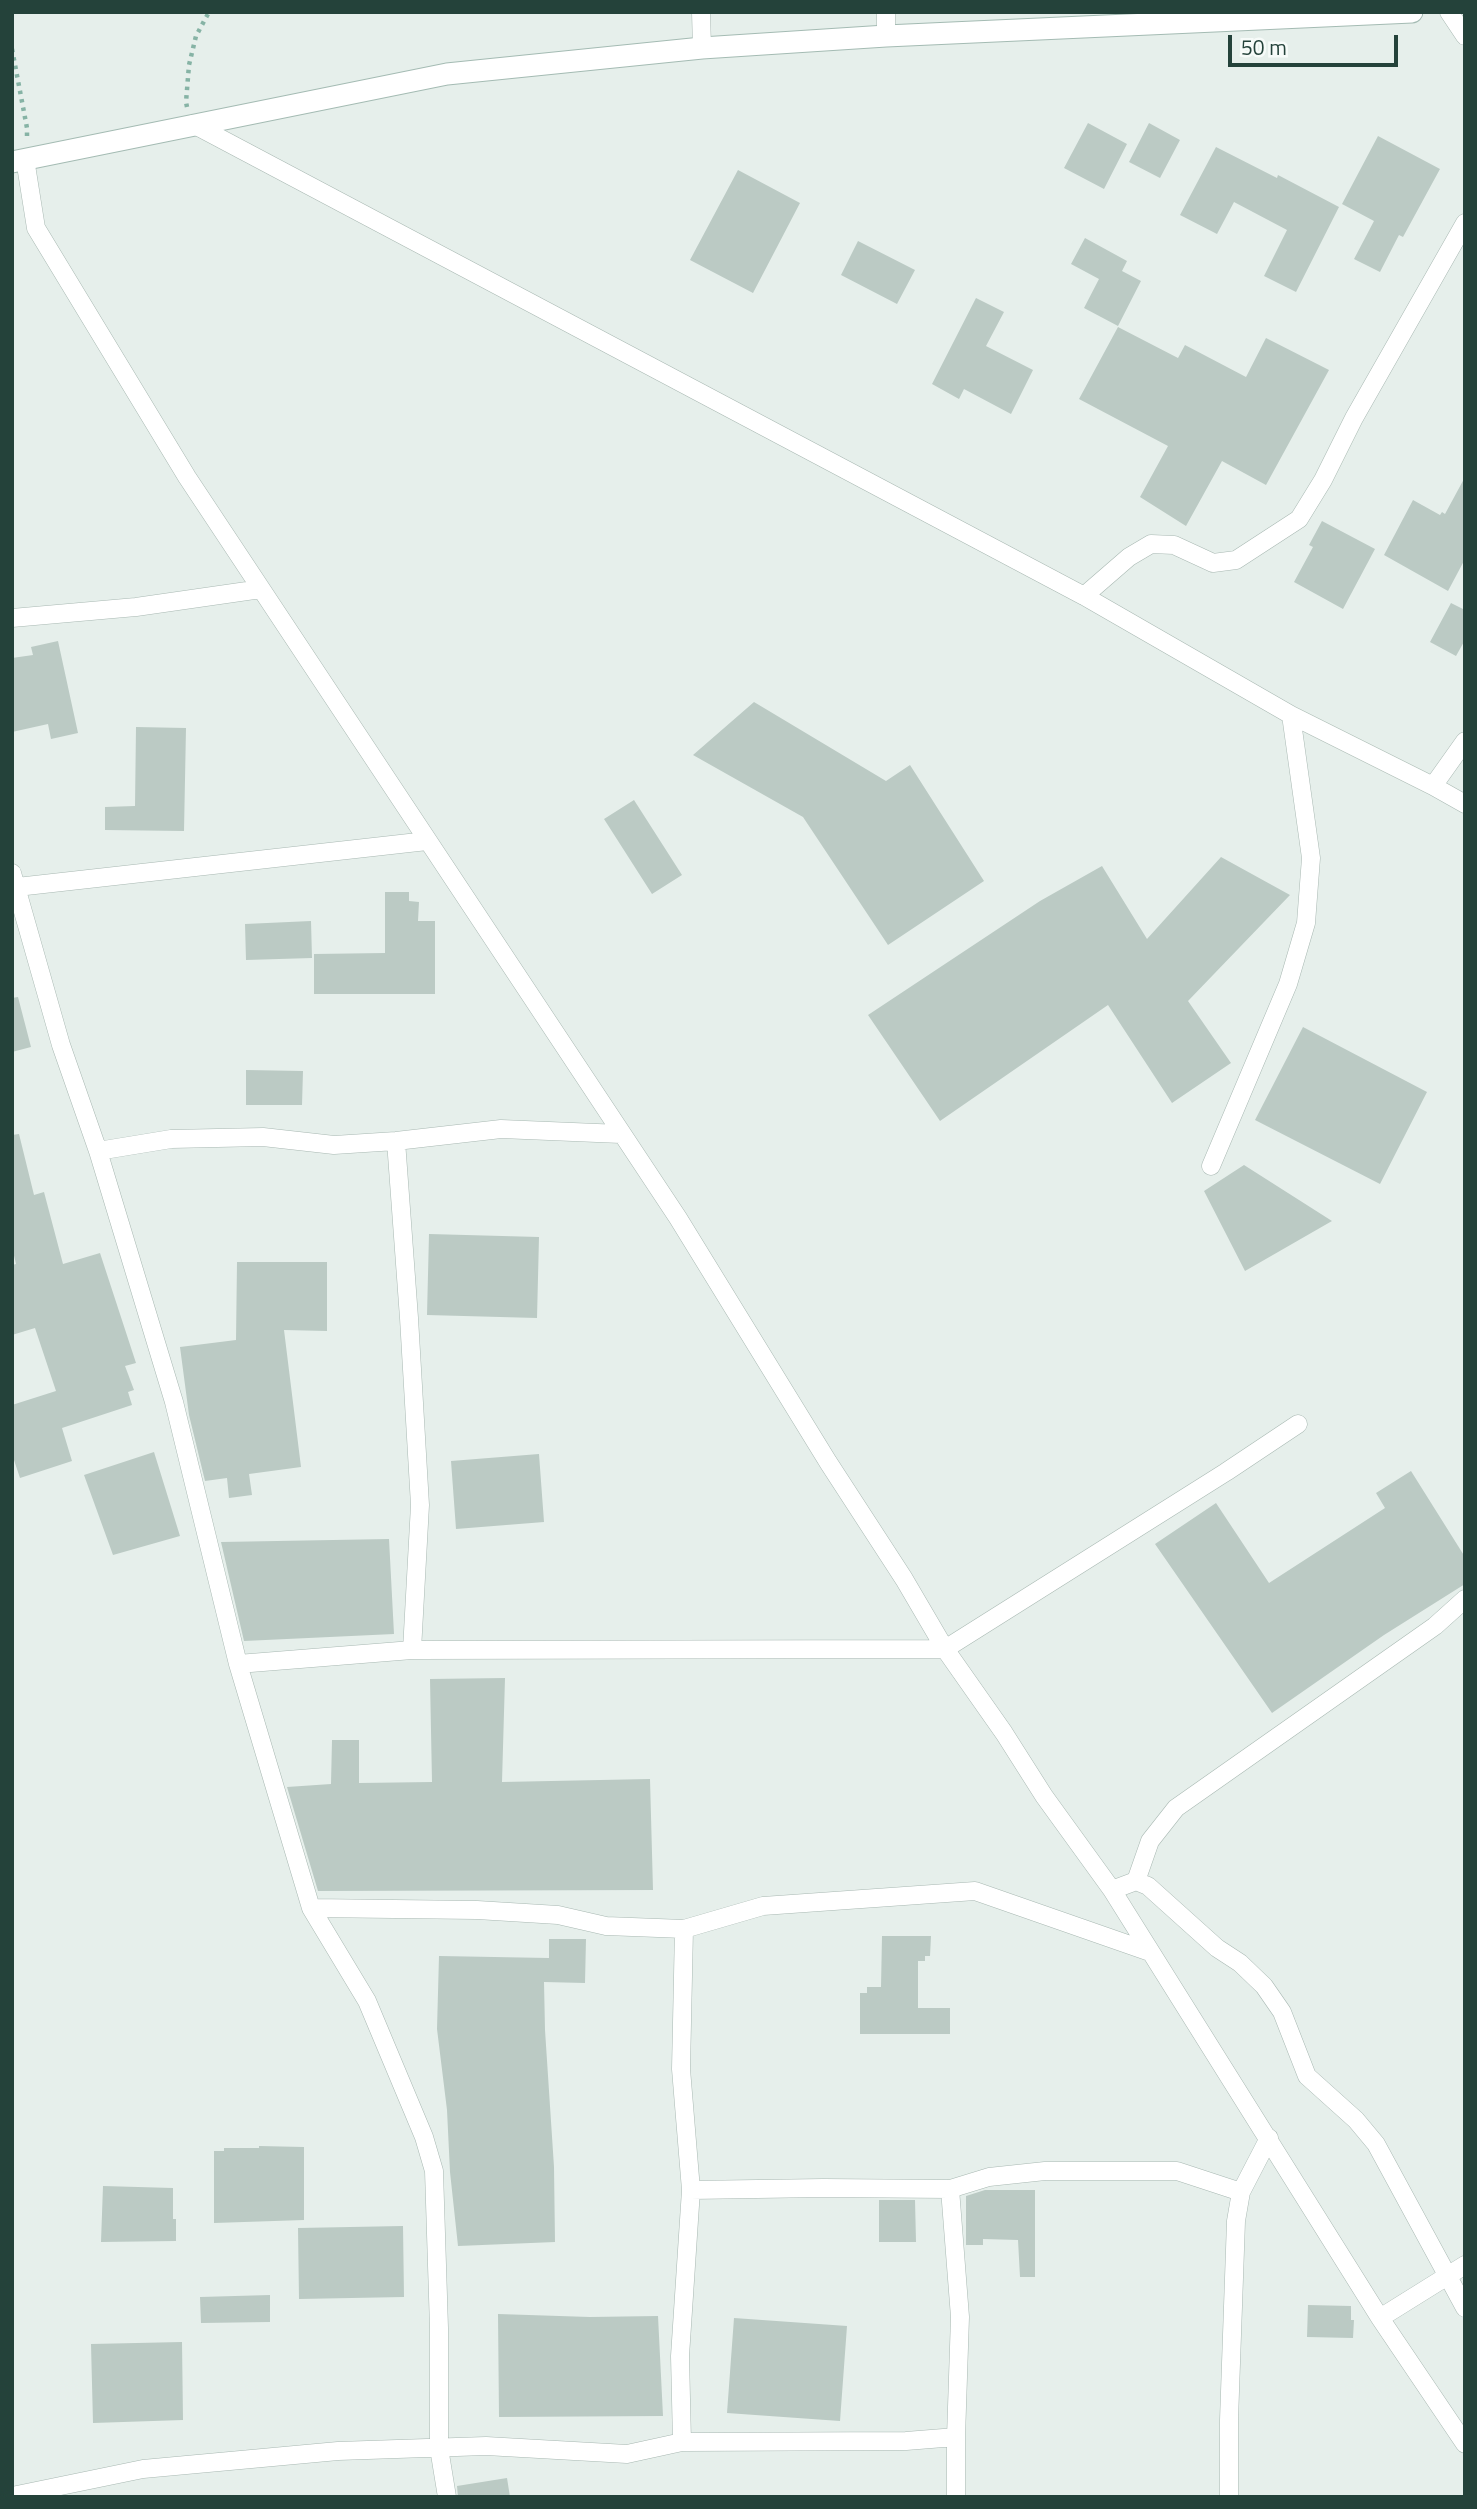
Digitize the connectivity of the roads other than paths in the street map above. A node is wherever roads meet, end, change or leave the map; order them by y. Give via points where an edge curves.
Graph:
1 (701, 12) edge
2 (886, 12) edge
3 (1412, 12) edge
4 (1449, 12) edge
5 (886, 36) junction
6 (1465, 36) edge
7 (702, 48) junction
8 (193, 124) junction
9 (19, 160) edge
10 (1465, 223) edge
11 (261, 589) junction
12 (1084, 596) junction
13 (12, 618) edge
14 (1291, 715) junction
15 (1465, 741) edge
16 (1433, 786) junction
17 (1465, 804) edge
18 (427, 841) junction
19 (15, 880) edge
20 (621, 1134) junction
21 (396, 1141) junction
22 (98, 1151) junction
23 (1211, 1166) dead end
24 (1298, 1424) dead end
25 (1465, 1599) edge
26 (944, 1649) junction
27 (412, 1650) junction
28 (238, 1664) junction
29 (1136, 1881) junction
30 (1112, 1889) junction
31 (311, 1908) junction
32 (684, 1929) junction
33 (1150, 1952) junction
34 (1269, 2138) junction
35 (950, 2189) junction
36 (691, 2190) junction
37 (1241, 2192) junction
38 (1465, 2265) edge
39 (1446, 2275) junction
40 (1465, 2308) edge
41 (1380, 2318) junction
42 (956, 2437) junction
43 (682, 2442) junction
44 (1465, 2444) edge
45 (439, 2448) junction
46 (16, 2495) edge
47 (447, 2497) edge
48 (956, 2497) edge
49 (1229, 2497) edge

1 - 7 street
2 - 5 street
3 - 5 main road
4 - 6 street
5 - 7 main road
7 - 8 main road via 447,74
8 - 9 main road
8 - 12 street
9 - 11 street via 36,228 187,477
10 - 12 street via 1299,519 1236,560 1213,563 1174,545 1151,544
11 - 13 street
11 - 18 street
12 - 14 street
14 - 16 street
14 - 23 street via 1311,858 1306,923 1288,984
15 - 16 street
16 - 17 street
18 - 19 street
18 - 20 street
19 - 22 street via 61,1045
20 - 21 street via 501,1129
20 - 26 street via 678,1218
21 - 22 street via 334,1145 263,1137 171,1139
21 - 27 street via 420,1505
22 - 28 street via 174,1402
24 - 26 street
25 - 29 street via 1435,1626 1176,1808 1150,1841
26 - 27 street
26 - 30 street
27 - 28 street
28 - 31 street
29 - 30 street
29 - 39 street via 1148,1886 1265,1986 1282,2012 1307,2076 1376,2144
30 - 33 street
31 - 32 street via 477,1910 558,1915 606,1926
31 - 45 street via 367,2001 434,2171
32 - 33 street via 763,1906 975,1891
32 - 36 street via 681,2069
33 - 34 street
34 - 37 street
34 - 41 street
35 - 36 street
35 - 37 street via 989,2177 1045,2171 1177,2171
35 - 42 street via 960,2317
36 - 43 street via 680,2356
37 - 49 street via 1236,2221
38 - 39 street
39 - 40 street
39 - 41 street
41 - 44 street
42 - 43 street
42 - 48 street
43 - 45 street via 627,2455 486,2446
45 - 46 street via 338,2451 143,2469
45 - 47 street

